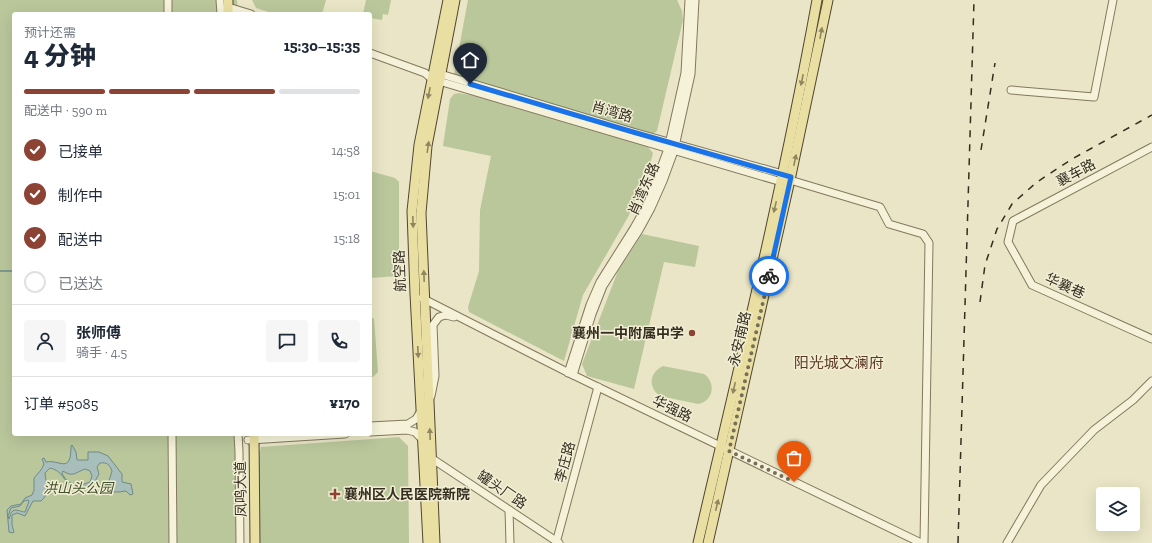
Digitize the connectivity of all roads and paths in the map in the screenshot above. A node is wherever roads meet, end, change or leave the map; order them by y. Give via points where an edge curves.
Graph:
1 (168, 0) edge
2 (220, 0) edge
3 (448, 0) edge
4 (455, 0) edge
5 (689, 0) edge
6 (696, 0) edge
7 (817, 0) edge
8 (828, 0) edge
9 (1113, 0) edge
10 (231, 7) edge
11 (168, 12) edge
12 (221, 12) edge
13 (245, 12) edge
14 (372, 55) edge
15 (434, 76) junction
16 (1011, 90) dead end
17 (672, 146) junction
18 (1152, 148) edge
19 (787, 179) junction
20 (1013, 221) joint
21 (415, 294) junction
22 (425, 300) junction
23 (463, 318) junction
24 (1152, 339) edge
25 (571, 374) junction
26 (1152, 381) edge
27 (598, 388) junction
28 (425, 408) junction
29 (372, 426) edge
30 (372, 432) edge
31 (172, 436) edge
32 (238, 436) edge
33 (251, 436) edge
34 (423, 440) junction
35 (720, 447) junction
36 (729, 451) junction
37 (431, 458) junction
38 (509, 510) junction
39 (557, 542) edge
40 (173, 543) edge
41 (240, 543) edge
42 (249, 543) edge
43 (255, 543) edge
44 (428, 543) edge
45 (435, 543) edge
46 (510, 543) edge
47 (698, 543) edge
48 (708, 543) edge
49 (922, 543) edge
50 (1007, 543) edge

1 - 11 street
2 - 12 street
3 - 15 main road, 航空路
4 - 15 main road, 航空路
5 - 17 street, 肖湾东路 via 685,73
6 - 17 street, 肖湾东路 via 691,74
7 -> 19 main road, 永安南路
19 -> 8 main road, 永安南路
9 - 16 street via 1094,97
10 - 13 street
14 - 15 street, 肖湾路
15 - 17 street, 肖湾路
15 -> 21 main road, 航空路 via 419,145 413,204
22 -> 15 main road, 航空路 via 422,213
17 - 19 street, 肖湾路
17 - 25 street, 肖湾东路 via 634,228 600,282 590,305
18 - 20 street, 襄车路
19 -> 35 main road, 永安南路
19 - 36 main road, 永安南路
19 - 49 street, 肖湾路 via 880,207 889,224 923,234 929,243
20 - 24 street, 华襄巷 via 1008,242 1032,285
21 - 22 street, 华强路
21 -> 28 main road, 航空路
22 - 23 street, 华强路
22 - 28 main road, 航空路
23 - 25 street, 华强路
23 - 28 street via 446,315 439,317 433,325 435,376
25 - 27 street, 华强路
26 - 50 street via 1133,400 1094,430 1041,485
27 - 35 street, 华强路
27 - 39 street, 李庄路
28 - 29 street via 408,424
28 - 34 main road, 航空路
37 -> 28 main road, 航空路
30 - 34 street via 407,430 415,432
31 - 40 street
32 - 41 street
33 - 42 main road, 凤鸣大道
33 - 43 main road, 凤鸣大道
34 - 44 main road, 航空路
35 - 36 street, 华强路
35 - 47 main road, 永安南路
48 -> 36 main road, 永安南路
36 - 49 street, 华强路
37 - 38 street, 罐头厂路
37 - 45 main road, 航空路
38 - 39 street, 罐头厂路
38 - 46 street

